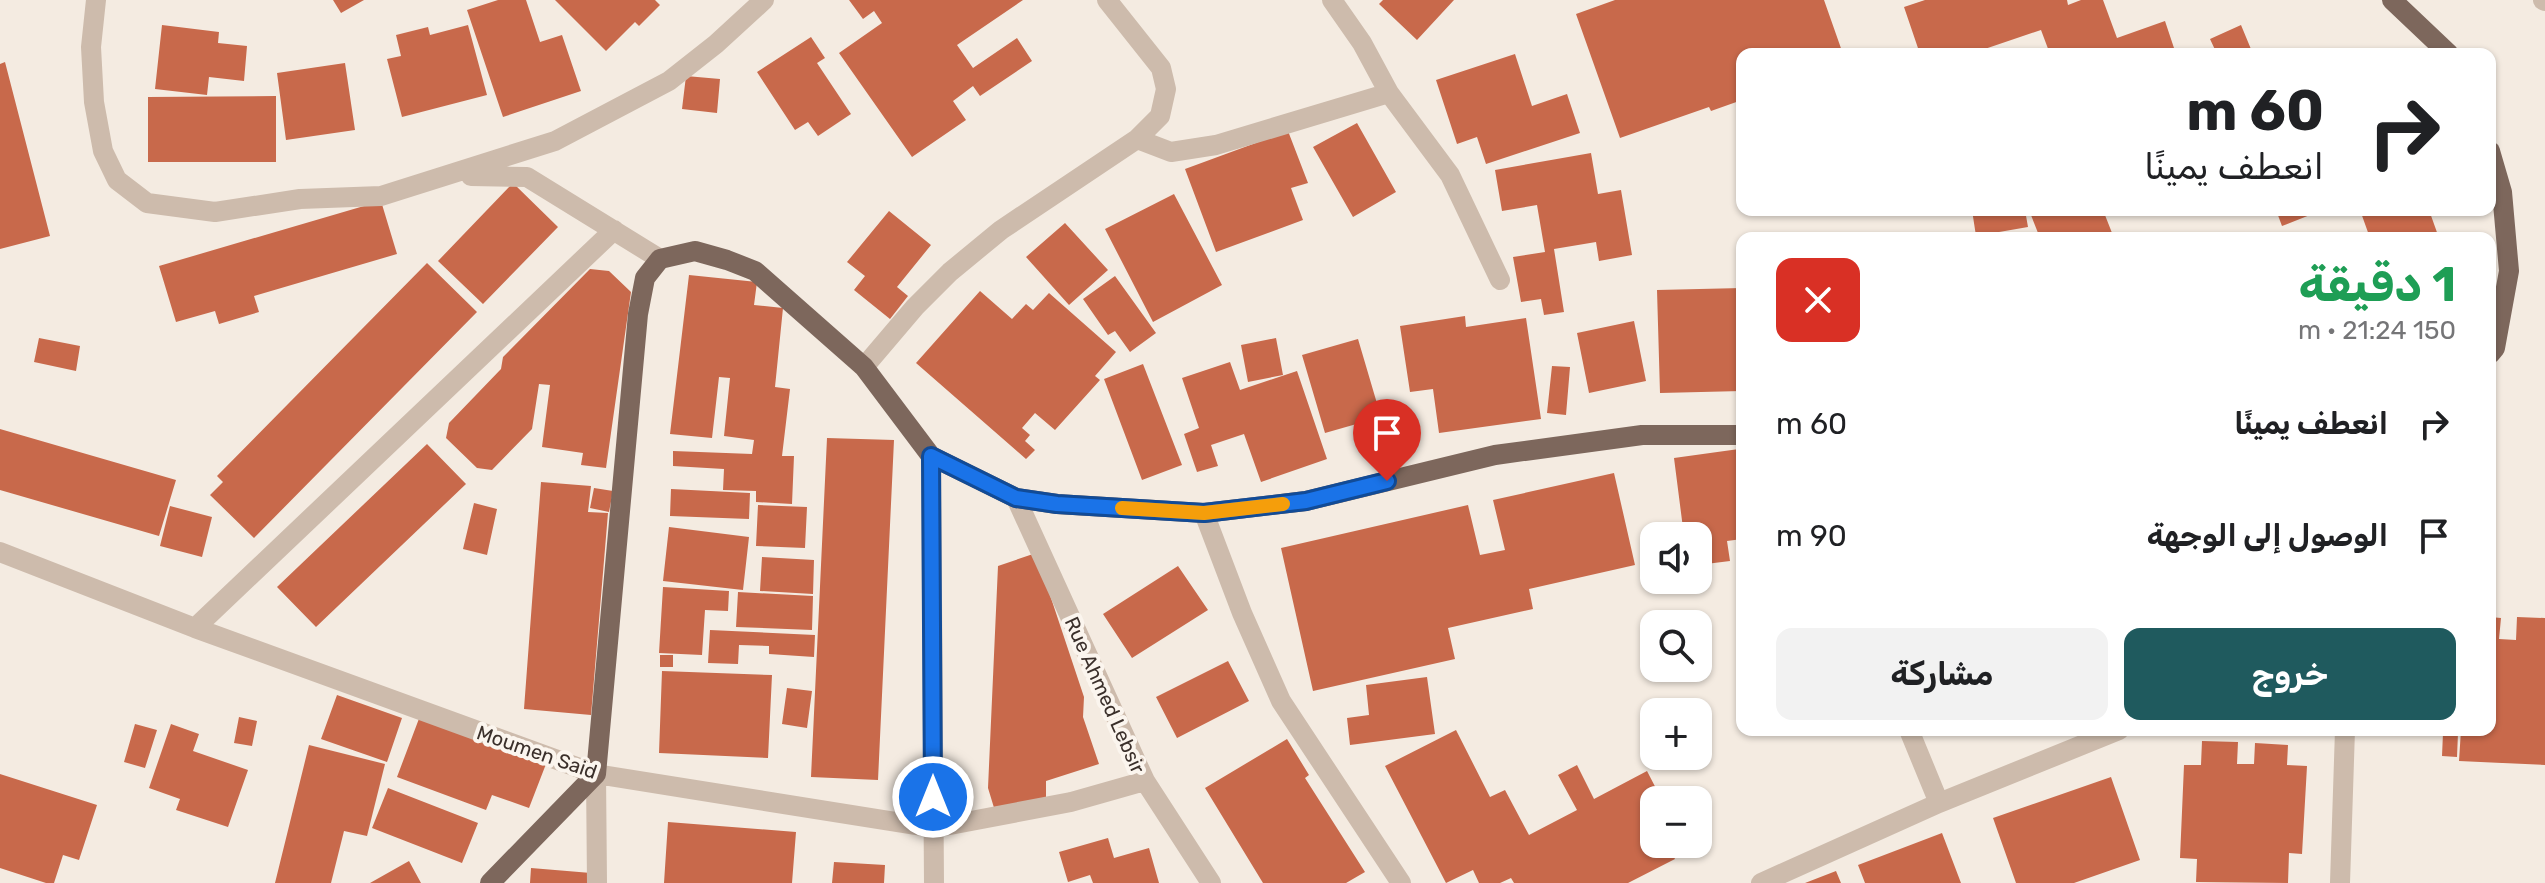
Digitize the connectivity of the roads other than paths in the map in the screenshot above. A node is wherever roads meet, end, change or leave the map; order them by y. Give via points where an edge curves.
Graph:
1 (96, 0) edge
2 (764, 0) edge
3 (1107, 0) edge
4 (1332, 0) edge
5 (2392, 0) edge
6 (2443, 48) edge
7 (1389, 93) junction
8 (1137, 139) junction
9 (2496, 172) edge
10 (381, 196) junction
11 (614, 230) junction
12 (660, 259) junction
13 (1500, 280) dead end
14 (2496, 342) edge
15 (864, 367) junction
16 (1736, 435) edge
17 (931, 456) junction
18 (1016, 498) junction
19 (1204, 513) junction
20 (0, 552) edge
21 (195, 628) junction
22 (1911, 736) edge
23 (2104, 736) edge
24 (2345, 736) edge
25 (596, 774) junction
26 (1145, 781) junction
27 (1939, 803) junction
28 (934, 828) junction
29 (490, 883) edge
30 (597, 883) edge
31 (934, 883) edge
32 (1211, 883) edge
33 (1401, 883) edge
34 (1761, 883) edge
35 (2340, 883) edge

1 - 10 street via 91,47 103,151 117,180 147,203 215,212 300,199
2 - 10 street via 669,81 555,141
3 - 8 street via 1161,68 1166,89 1160,116
4 - 7 street
5 - 6 main road
7 - 8 street via 1216,145 1171,152
7 - 13 street via 1450,175
8 - 15 street via 1001,230 950,272
9 - 14 main road via 2509,271
10 - 11 street via 458,176 527,177
11 - 12 street
11 - 21 street
12 - 15 main road via 695,251 755,271
12 - 25 main road via 645,278 638,314
15 - 17 main road
16 - 19 main road via 1642,435 1495,455 1306,501
17 - 18 main road
17 - 28 street
18 - 19 main road
18 - 26 street, Rue Ahmed Lebsir
19 - 33 street via 1281,701
20 - 21 street, Moumen Said
21 - 25 street, Moumen Said
22 - 27 street
23 - 27 street
24 - 35 street
25 - 28 street, Moumen Said
25 - 29 main road
25 - 30 street
26 - 28 street, Moumen Said via 1071,802
26 - 32 street, Rue Ahmed Lebsir
27 - 34 street
28 - 31 street

